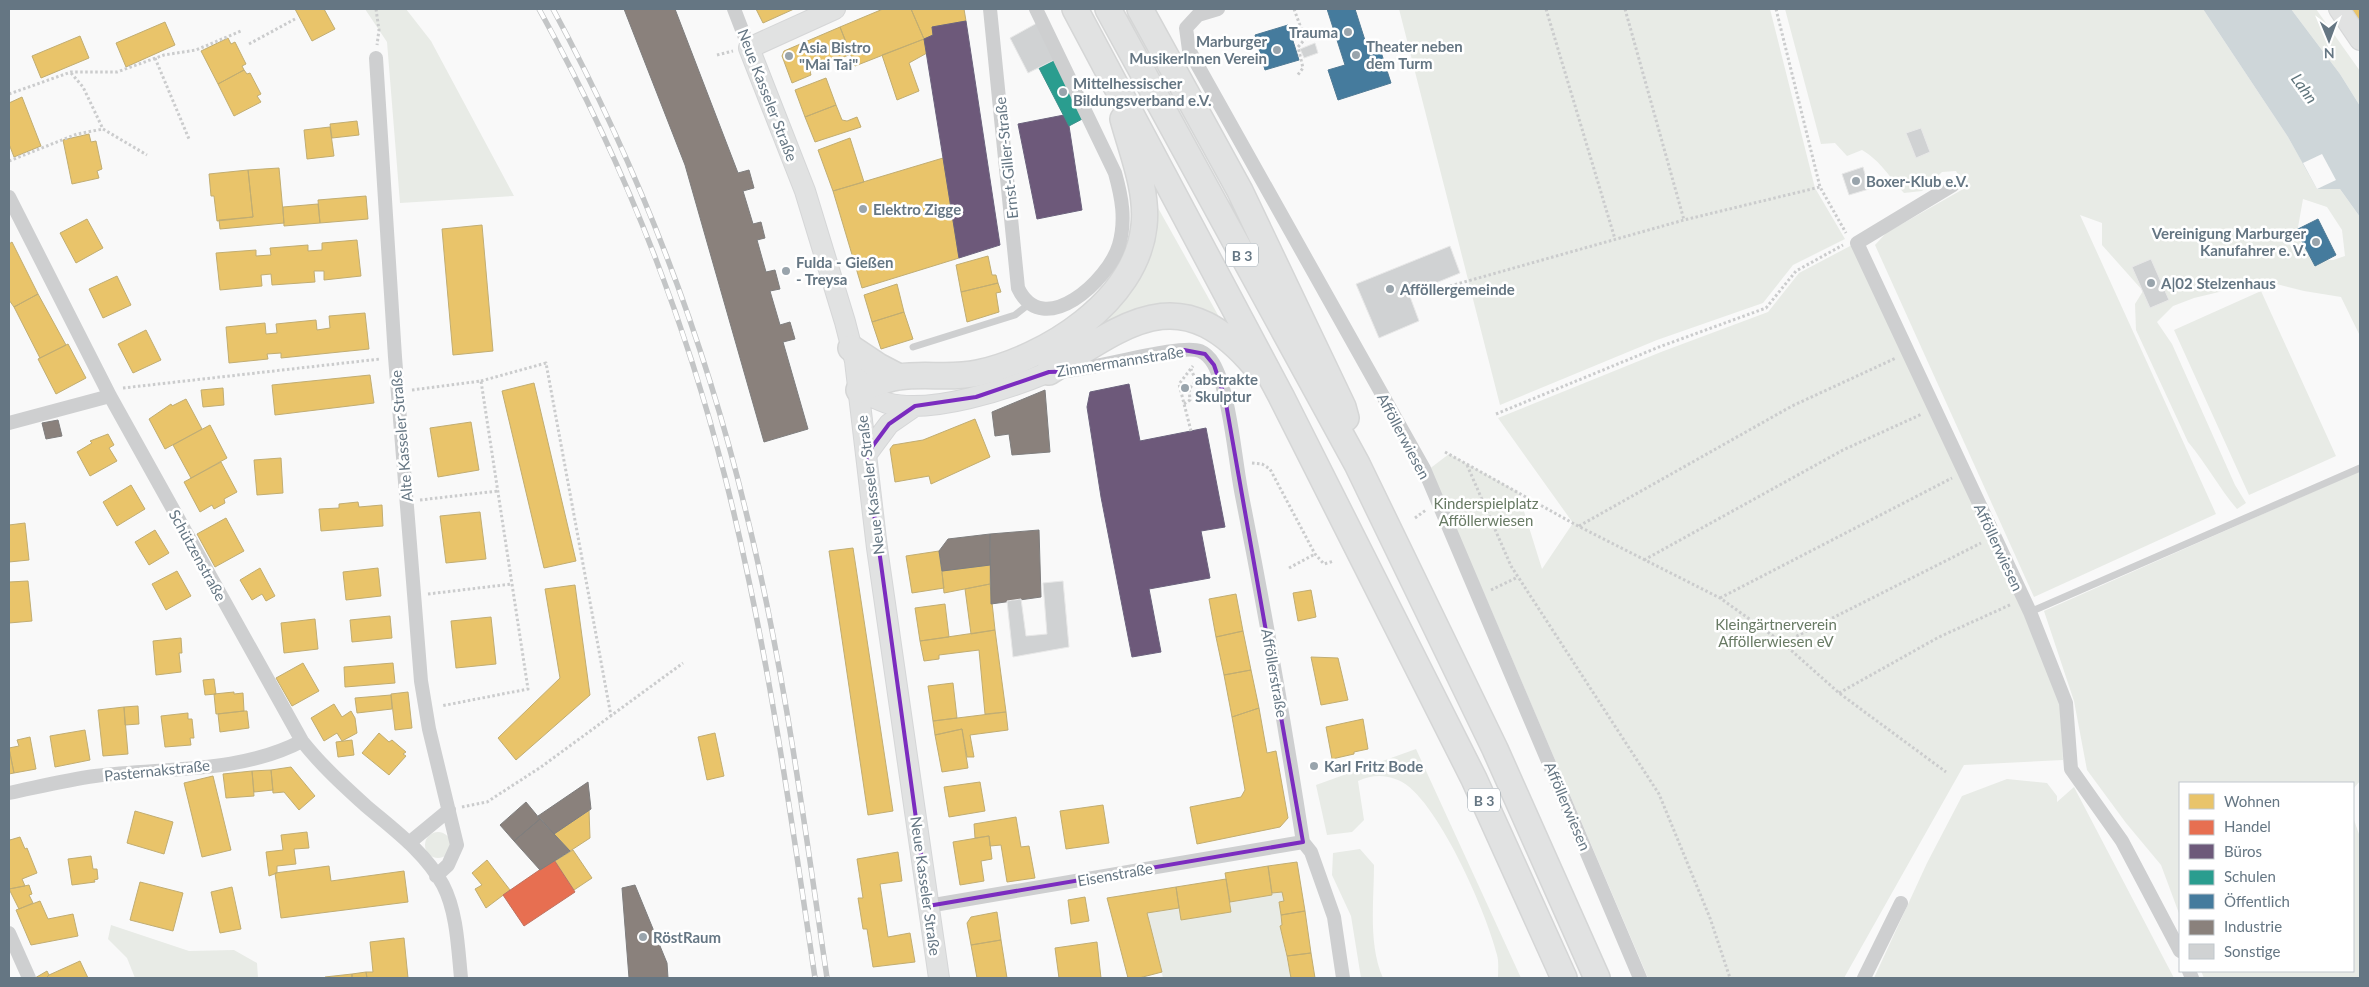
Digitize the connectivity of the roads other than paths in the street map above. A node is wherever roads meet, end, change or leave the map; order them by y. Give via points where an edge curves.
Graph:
1 (734, 9) edge
2 (835, 9) edge
3 (990, 9) edge
4 (1036, 9) edge
5 (1075, 9) edge
6 (1108, 9) edge
7 (1140, 9) edge
8 (1149, 9) edge
9 (1218, 9) edge
10 (2339, 9) edge
11 (1154, 34) junction
12 (2360, 40) edge
13 (749, 48) junction
14 (376, 58) road end
15 (1106, 66) junction
16 (1953, 185) dead end
17 (9, 197) edge
18 (1029, 304) junction
19 (851, 348) junction
20 (913, 348) dead end
21 (1214, 365) joint
22 (1049, 372) junction
23 (899, 377) junction
24 (859, 390) junction
25 (109, 393) junction
26 (1281, 396) junction
27 (915, 406) junction
28 (9, 423) edge
29 (866, 455) junction
30 (1357, 464) junction
31 (2360, 468) edge
32 (2027, 606) junction
33 (302, 741) junction
34 (9, 793) edge
35 (449, 810) junction
36 (1303, 842) junction
37 (409, 843) junction
38 (436, 876) junction
39 (1901, 903) dead end
40 (928, 906) junction
41 (9, 934) edge
42 (2179, 949) edge
43 (29, 978) edge
44 (461, 978) edge
45 (939, 978) edge
46 (1343, 978) edge
47 (1564, 978) edge
48 (1597, 978) edge
49 (1640, 978) edge
50 (1864, 978) edge

1 - 13 street, Neue Kasseler Straße
2 - 13 main road
3 - 18 street, Ernst-Giller-Straße via 1018,288
4 - 18 street via 1115,173 1124,222 1109,266 1081,296 1064,306 1049,308
5 - 15 highway, B 3
6 - 30 highway, B 3
7 - 11 highway, B 3
8 - 11 lane
9 - 49 street, Afföllerwiesen via 1198,15 1186,28 1189,50 1424,469
10 - 12 main road
11 - 30 highway, B 3 via 1240,191 1339,398
13 - 19 main road, Neue Kasseler Straße via 805,191
14 - 35 street, Alte Kasseler Straße via 413,596 425,708
15 - 23 highway via 1144,199 1141,243 1125,280 1091,318 1054,342 1018,359 976,374
15 - 26 highway, B 3
16 - 32 street, Afföllerwiesen via 1854,241
17 - 25 street, Schützenstraße
18 - 20 lane via 1015,315
19 - 23 highway
19 - 24 main road, Neue Kasseler Straße
21 - 22 street, Zimmermannstraße via 1205,354 1194,349 1078,371
21 - 36 street, Afföllerstraße via 1225,398 1260,584
22 - 26 highway via 1136,322 1179,316 1208,324 1235,344
22 - 27 main road via 976,397
23 - 24 highway
24 - 27 main road via 888,403
24 - 29 main road, Neue Kasseler Straße
25 - 28 street
25 - 33 street, Schützenstraße
26 - 47 highway, B 3 via 1474,779
27 - 29 main road via 889,424
29 - 40 main road, Neue Kasseler Straße
30 - 48 highway, B 3 via 1495,749
31 - 32 lane
32 - 42 street, Afföllerwiesen via 2066,703 2071,768 2122,841
33 - 34 street, Pasternakstraße via 281,752 237,762 95,776
33 - 37 street, Schützenstraße via 333,777
35 - 37 street
35 - 38 street, Alte Kasseler Straße via 456,846 448,865
36 - 40 street, Eisenstraße
36 - 46 street, Afföllerstraße via 1311,852 1334,917
37 - 38 street, Schützenstraße
38 - 44 street via 443,885 452,913
39 - 50 street
40 - 45 main road, Neue Kasseler Straße
41 - 43 street

